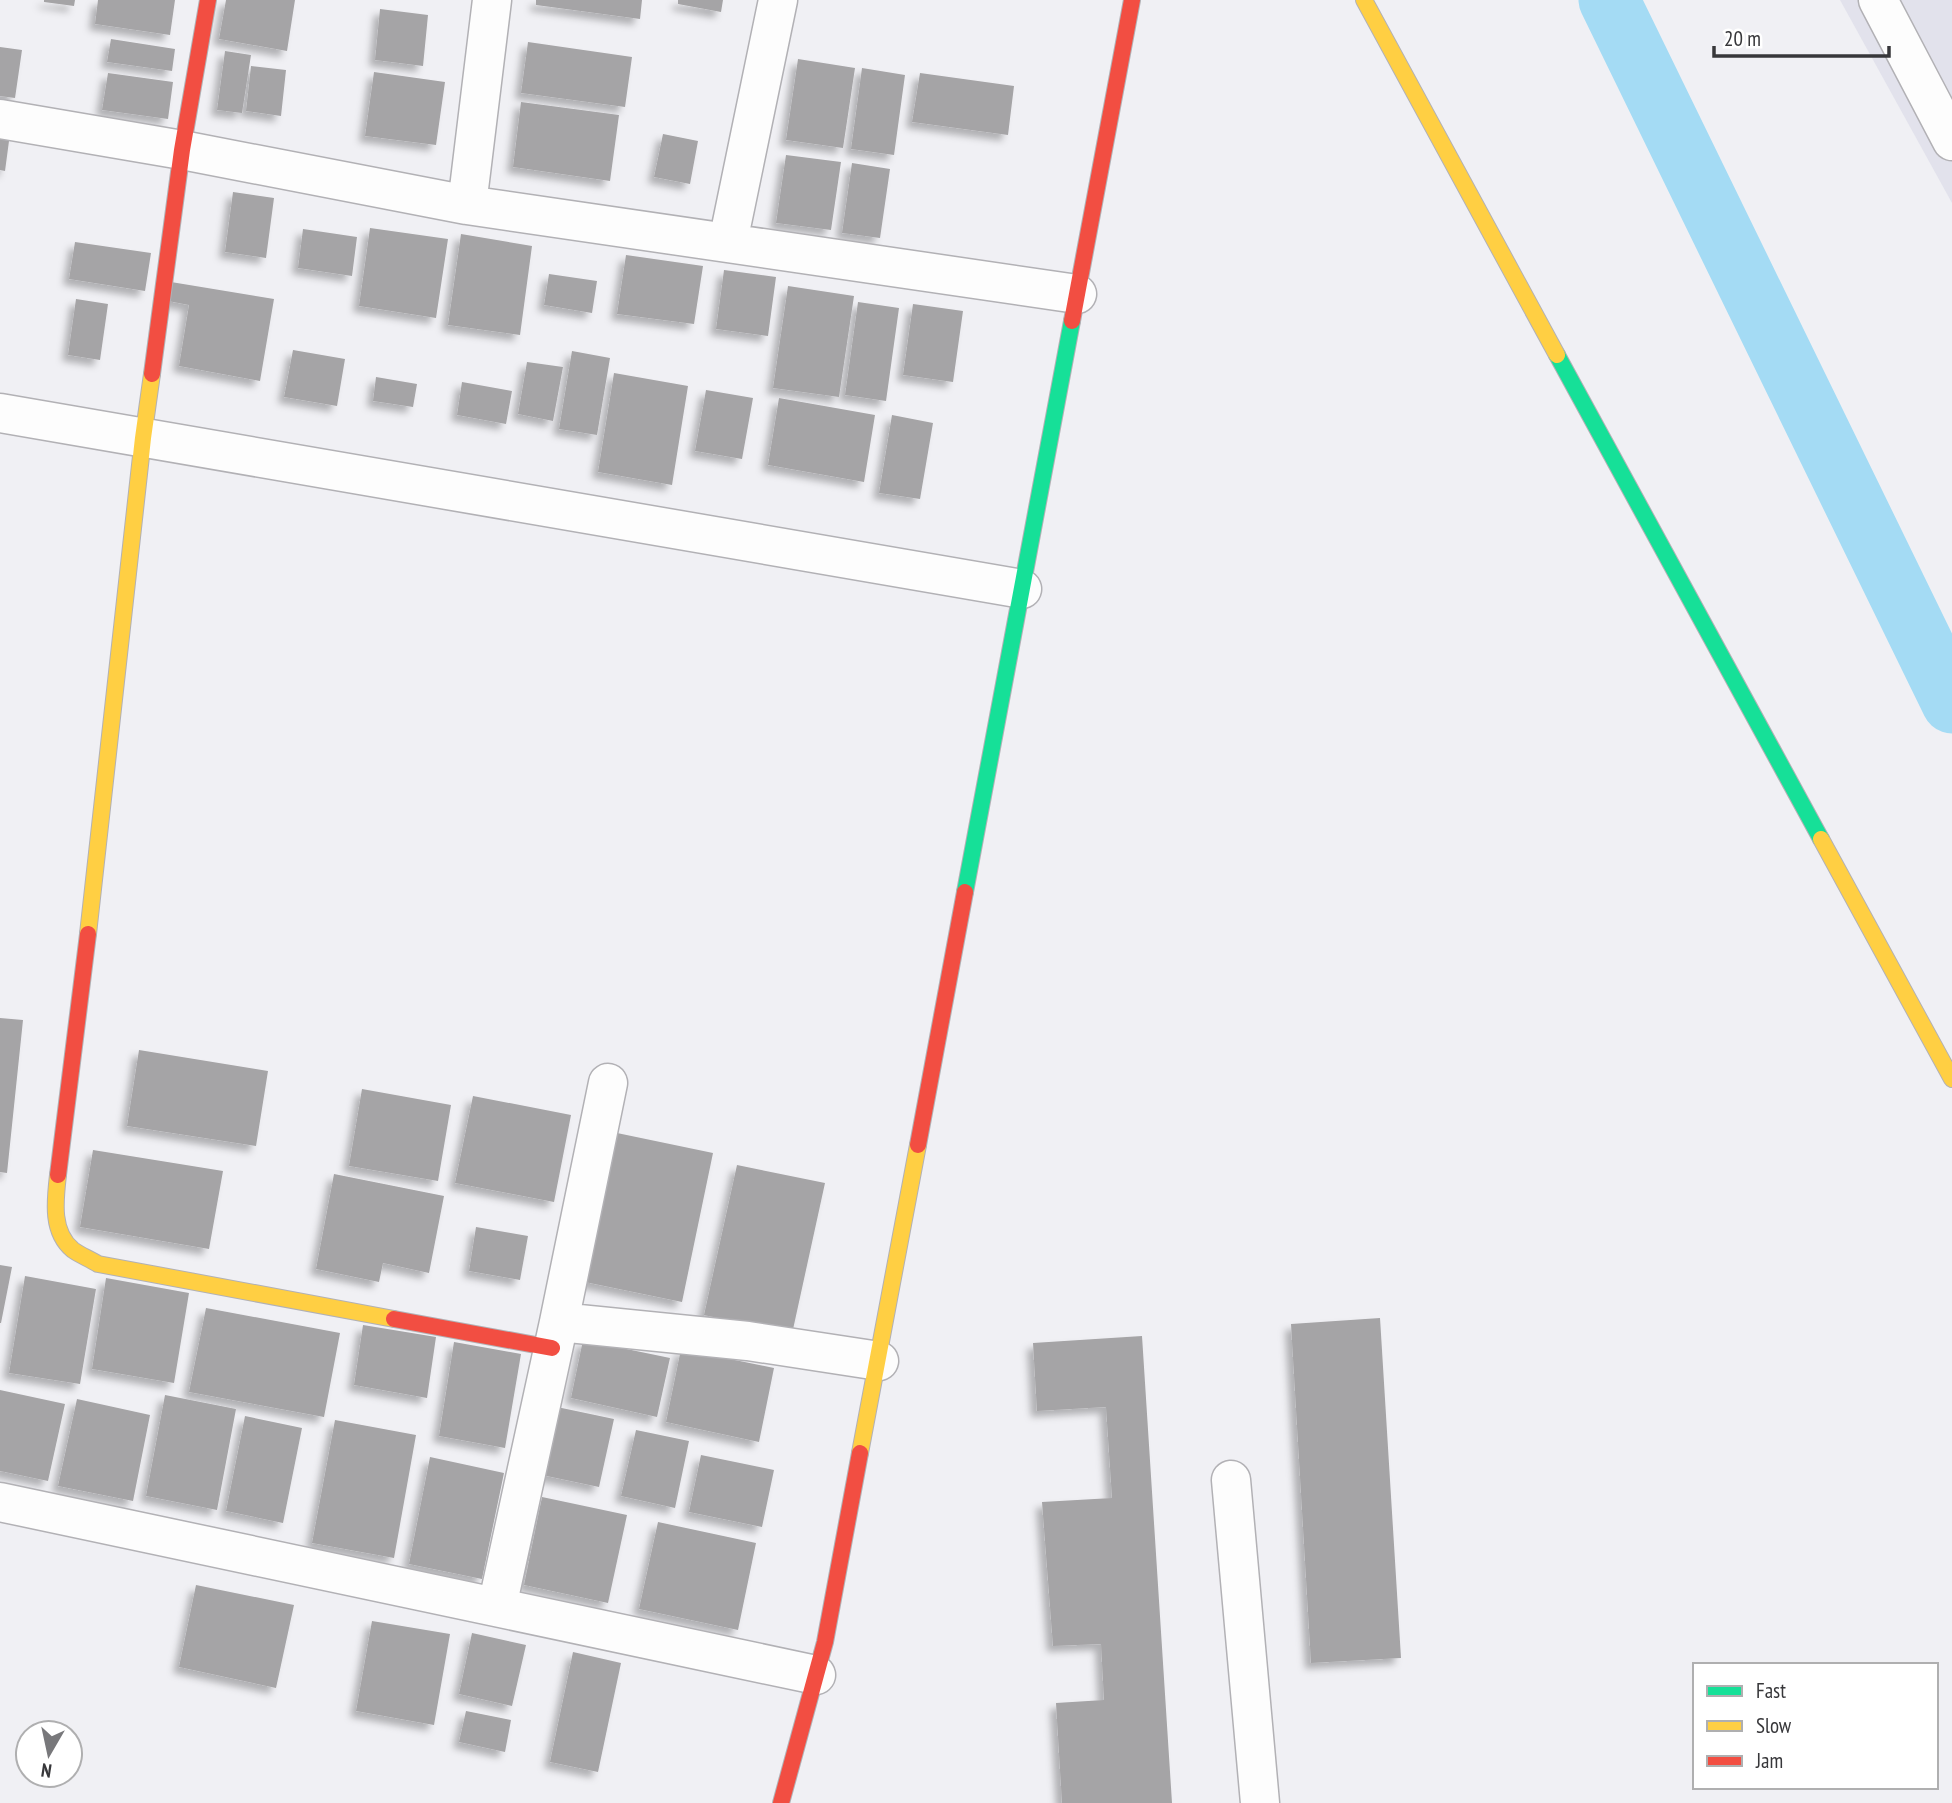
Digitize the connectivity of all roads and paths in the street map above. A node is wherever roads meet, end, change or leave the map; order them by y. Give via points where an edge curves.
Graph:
1 (208, 0) edge
2 (492, 0) edge
3 (778, 0) edge
4 (1132, 0) edge
5 (1364, 0) edge
6 (1878, 0) edge
7 (0, 119) edge
8 (1952, 141) edge
9 (182, 150) junction
10 (467, 205) junction
11 (728, 242) junction
12 (1077, 294) junction
13 (0, 413) edge
14 (143, 438) junction
15 (1022, 589) junction
16 (1952, 1079) edge
17 (608, 1083) dead end
18 (555, 1335) junction
19 (879, 1361) junction
20 (1231, 1480) dead end
21 (0, 1502) edge
22 (497, 1607) junction
23 (816, 1675) junction
24 (781, 1803) edge
25 (1260, 1803) edge

1 - 9 street
2 - 10 street
3 - 11 street
4 - 12 street
5 - 16 street
6 - 8 street
7 - 9 street
9 - 10 street
9 - 14 street
10 - 11 street
11 - 12 street
12 - 15 street
13 - 14 street
14 - 15 street
14 - 18 street via 55,1201 58,1230 72,1250 98,1264
15 - 19 street
17 - 18 street
18 - 19 street via 748,1341
18 - 22 street
19 - 23 street
20 - 25 street
21 - 22 street
22 - 23 street
23 - 24 street

